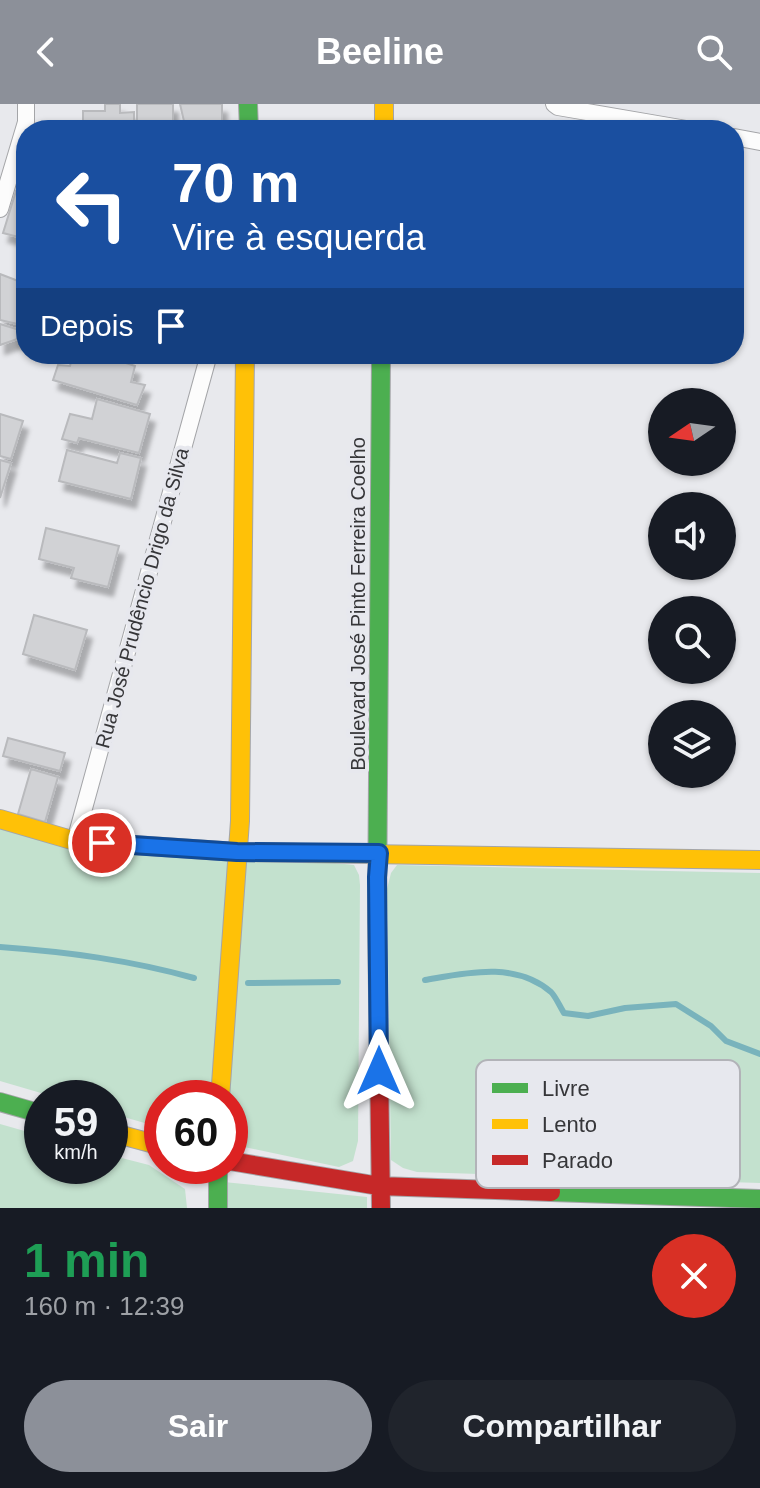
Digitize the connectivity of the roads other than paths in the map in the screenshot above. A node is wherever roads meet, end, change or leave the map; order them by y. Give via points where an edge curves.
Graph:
1 (554, 104) edge
2 (634, 120) edge
3 (14, 162) edge
4 (0, 209) edge
5 (206, 364) edge
6 (245, 364) edge
7 (381, 364) edge
8 (0, 819) edge
9 (75, 841) junction
10 (237, 852) junction
11 (379, 853) junction
12 (760, 860) edge
13 (221, 1080) edge
14 (0, 1102) edge
15 (24, 1109) edge
16 (248, 1164) edge
17 (218, 1184) edge
18 (379, 1186) junction
19 (760, 1199) edge
20 (218, 1208) edge
21 (381, 1208) edge

1 - 2 street
3 - 4 street
5 - 9 street, Rua José Prudêncio Drigo da Silva
6 - 10 main road
7 - 11 main road, Boulevard José Pinto Ferreira Coelho
8 - 9 main road
9 - 10 main road
10 - 11 main road
10 - 13 main road
11 - 12 main road
11 - 18 main road, Boulevard José Pinto Ferreira Coelho
14 - 15 main road
16 - 18 main road
17 - 20 main road
18 - 19 main road
18 - 21 main road, Boulevard José Pinto Ferreira Coelho

